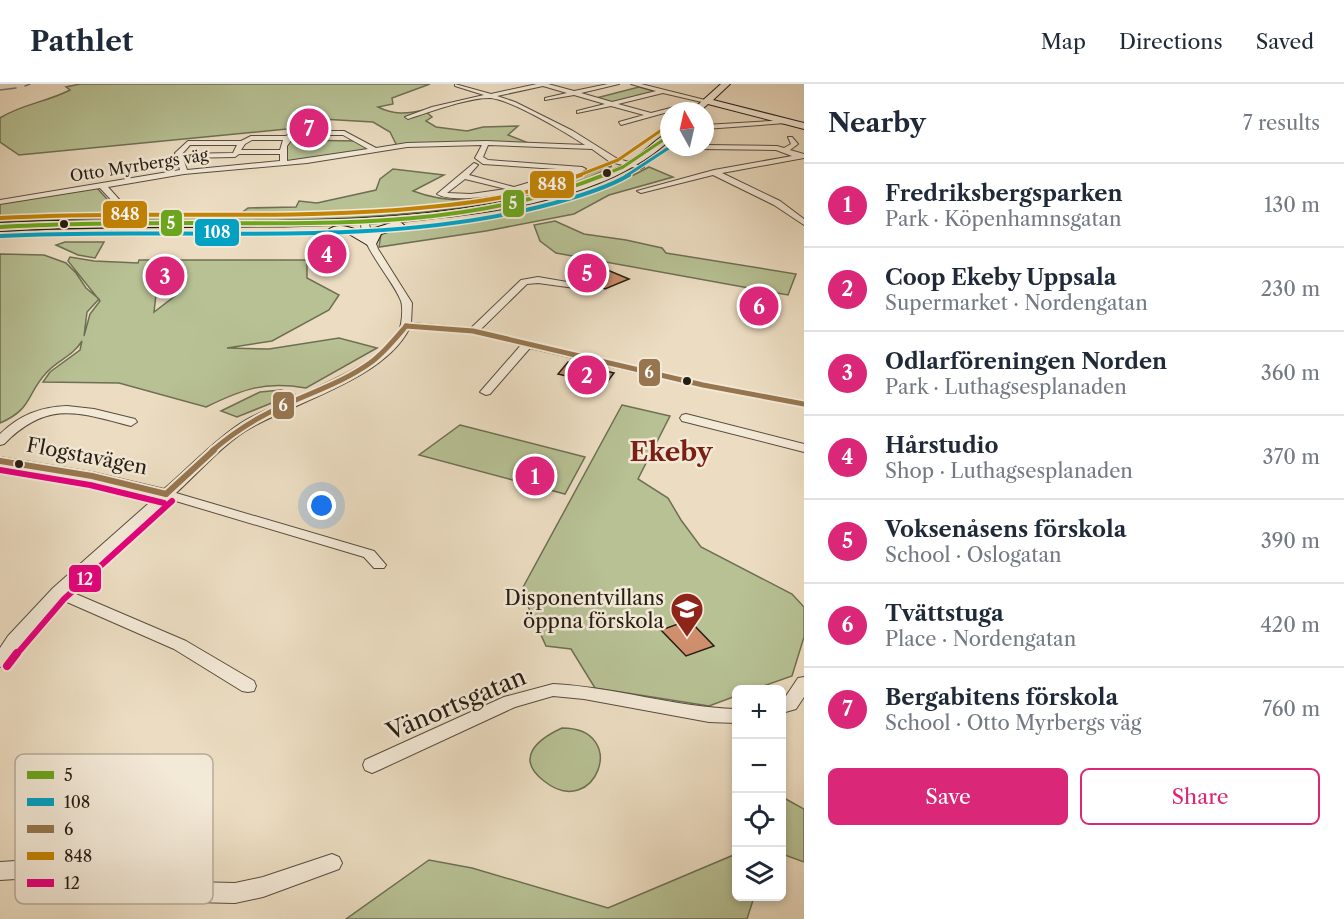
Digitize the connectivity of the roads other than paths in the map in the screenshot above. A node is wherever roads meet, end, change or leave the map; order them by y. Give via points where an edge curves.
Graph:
1 (543, 84) edge
2 (616, 84) edge
3 (634, 84) edge
4 (673, 84) edge
5 (726, 84) edge
6 (734, 84) edge
7 (457, 85) edge
8 (662, 90) junction
9 (573, 93) junction
10 (490, 96) junction
11 (547, 99) dead end
12 (700, 102) edge
13 (711, 102) edge
14 (713, 102) edge
15 (612, 104) junction
16 (714, 106) edge
17 (714, 107) edge
18 (738, 109) junction
19 (579, 112) dead end
20 (660, 113) edge
21 (651, 115) junction
22 (408, 117) dead end
23 (786, 121) junction
24 (621, 123) dead end
25 (714, 126) edge
26 (804, 126) edge
27 (790, 138) dead end
28 (287, 139) junction
29 (242, 143) junction
30 (486, 143) junction
31 (660, 144) edge
32 (595, 147) junction
33 (714, 147) edge
34 (375, 150) junction
35 (660, 150) edge
36 (784, 151) junction
37 (237, 152) junction
38 (282, 152) junction
39 (179, 156) junction
40 (802, 156) edge
41 (284, 164) junction
42 (474, 165) dead end
43 (635, 166) junction
44 (184, 172) junction
45 (714, 172) junction
46 (464, 176) junction
47 (102, 185) junction
48 (514, 188) junction
49 (641, 191) dead end
50 (0, 202) edge
51 (804, 223) edge
52 (365, 224) junction
53 (398, 225) junction
54 (115, 226) junction
55 (0, 227) edge
56 (256, 229) junction
57 (0, 232) edge
58 (371, 243) junction
59 (579, 287) dead end
60 (406, 326) junction
61 (473, 331) junction
62 (527, 345) junction
63 (486, 392) dead end
64 (804, 404) edge
65 (686, 418) dead end
66 (131, 422) dead end
67 (0, 441) edge
68 (804, 448) edge
69 (0, 461) edge
70 (166, 494) junction
71 (379, 565) dead end
72 (58, 592) junction
73 (0, 661) edge
74 (804, 683) edge
75 (248, 686) dead end
76 (786, 705) edge
77 (732, 716) edge
78 (372, 765) dead end
79 (332, 863) dead end
80 (15, 870) edge
81 (0, 871) edge
82 (213, 892) edge

1 - 9 street
1 - 10 street
2 - 9 street
3 - 8 street
4 - 8 street
5 - 13 main road
6 - 14 main road
7 - 10 street
8 - 12 street
8 - 15 street
9 - 11 street
9 - 15 street
10 - 22 street
10 - 32 street via 562,127
15 - 19 street
15 - 21 street
16 - 18 main road
17 - 18 main road
18 - 23 main road
20 - 21 street
21 - 24 street
23 - 25 street
23 - 26 main road
27 - 36 street via 795,144
28 - 29 street via 251,138
28 - 34 street via 359,141
28 - 38 street
29 - 37 street
29 - 39 street via 188,143 179,150
30 - 32 street, Otto Myrbergs väg
30 - 34 street, Otto Myrbergs väg via 425,143
30 - 48 street via 479,158 486,162 582,169
31 - 43 main road
32 - 43 street via 613,160
33 - 36 street
34 - 41 street, Otto Myrbergs väg
35 - 43 main road
36 - 40 street
37 - 38 street
37 - 39 street
38 - 41 street
39 - 44 street
40 - 45 street
41 - 44 street, Otto Myrbergs väg
42 - 46 street
43 - 52 main road via 581,186 510,204
43 - 53 main road via 601,186 547,202
44 - 47 street, Otto Myrbergs väg
45 - 49 street
45 - 51 street via 777,202
46 - 48 street
46 - 48 street via 441,194 473,196
47 - 50 street, Otto Myrbergs väg
47 - 54 street via 121,206
52 - 53 main road
52 - 54 main road
52 - 56 main road
52 - 58 street
53 - 58 main road via 376,232
54 - 55 main road
54 - 56 main road
54 - 57 main road
56 - 58 main road via 352,231
58 - 60 street via 407,303
59 - 61 street via 538,280 524,282
60 - 61 street
60 - 70 street, Flogstavägen via 392,348 357,372 246,424
61 - 62 street
62 - 63 street
62 - 64 street
65 - 68 street
66 - 67 street via 96,413 41,412 28,417
69 - 70 street, Flogstavägen via 92,476
70 - 71 street via 369,554
70 - 72 street, Flogstavägen
72 - 73 street, Flogstavägen
72 - 75 street via 180,645
74 - 76 street
77 - 78 street, Vänortsgatan via 553,690 501,705
79 - 82 street via 262,887
80 - 81 street

